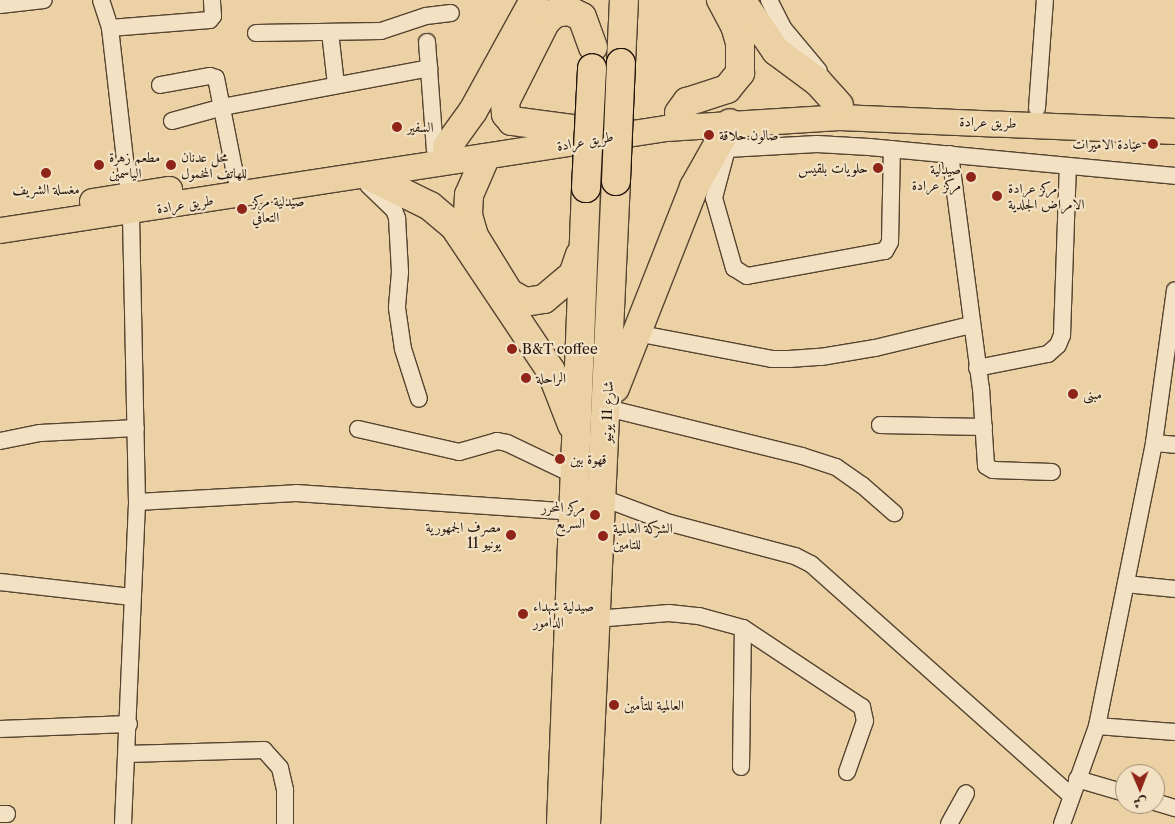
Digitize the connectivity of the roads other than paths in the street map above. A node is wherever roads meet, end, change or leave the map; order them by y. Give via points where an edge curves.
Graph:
1 (44, 0) edge
2 (101, 0) edge
3 (212, 0) edge
4 (534, 0) edge
5 (595, 0) edge
6 (624, 0) edge
7 (645, 0) edge
8 (721, 0) edge
9 (740, 0) edge
10 (769, 0) edge
11 (1045, 0) edge
12 (0, 5) edge
13 (451, 13) dead end
14 (110, 28) junction
15 (330, 32) junction
16 (256, 33) dead end
17 (426, 42) dead end
18 (621, 55) junction
19 (593, 57) junction
20 (429, 68) junction
21 (160, 85) dead end
22 (336, 86) junction
23 (223, 107) junction
24 (1037, 108) junction
25 (839, 111) junction
26 (679, 113) junction
27 (1175, 114) edge
28 (172, 120) dead end
29 (572, 129) junction
30 (1175, 131) edge
31 (723, 141) junction
32 (441, 149) junction
33 (892, 149) junction
34 (950, 154) junction
35 (485, 158) junction
36 (1068, 167) junction
37 (1175, 176) edge
38 (364, 177) junction
39 (236, 179) junction
40 (130, 204) junction
41 (0, 215) edge
42 (31, 218) junction
43 (0, 230) edge
44 (582, 251) junction
45 (1175, 290) edge
46 (971, 325) junction
47 (636, 333) junction
48 (977, 368) junction
49 (419, 399) dead end
50 (607, 408) junction
51 (880, 425) dead end
52 (984, 427) junction
53 (136, 428) junction
54 (358, 429) dead end
55 (0, 440) edge
56 (578, 440) junction
57 (1154, 443) junction
58 (1175, 445) edge
59 (1052, 472) dead end
60 (576, 476) junction
61 (603, 498) junction
62 (137, 502) junction
63 (575, 512) junction
64 (894, 513) dead end
65 (0, 582) edge
66 (1126, 584) junction
67 (1175, 589) edge
68 (132, 597) junction
69 (596, 619) junction
70 (743, 628) junction
71 (129, 724) junction
72 (1097, 726) junction
73 (0, 729) edge
74 (1175, 732) edge
75 (127, 754) junction
76 (741, 767) dead end
77 (847, 772) dead end
78 (1077, 779) junction
79 (1115, 790) edge
80 (966, 793) dead end
81 (1071, 796) junction
82 (123, 824) edge
83 (285, 824) edge
84 (561, 824) edge
85 (586, 824) edge
86 (949, 824) edge
87 (1062, 824) edge

1 - 12 street
2 - 14 street
3 - 14 street via 213,16 210,20
4 - 32 highway via 473,111
5 - 19 highway, شارع 11 يونيو
6 - 18 highway, شارع 11 يونيو
7 - 18 highway
8 - 26 highway via 735,26 740,44 740,73 728,89 687,102
9 - 25 highway via 776,51 818,82
10 - 25 street via 783,28 821,73
11 - 24 street
13 - 15 street via 426,16 381,31
14 - 40 street
15 - 16 street
15 - 22 street
17 - 20 street
18 - 50 highway, شارع 11 يونيو, bridge
19 - 29 highway via 582,17 570,11 555,13 546,21 505,102 506,114 512,121
19 - 44 highway, شارع 11 يونيو, bridge
20 - 22 street
20 - 32 street
21 - 23 street via 215,76
22 - 23 street
23 - 28 street
23 - 39 street
24 - 25 main road, طريق عرادة via 861,103
24 - 27 main road, طريق عرادة
25 - 26 main road, طريق عرادة
25 - 30 main road, طريق عرادة
25 - 31 main road, طريق عرادة
26 - 29 main road, طريق عرادة
29 - 32 main road, طريق عرادة
31 - 33 street
31 - 33 street via 714,198 734,268 747,276 885,251 890,242
31 - 35 main road, طريق عرادة via 666,128
31 - 47 highway via 687,202
32 - 39 main road, طريق عرادة
33 - 34 street
34 - 36 street
34 - 46 street
35 - 38 main road, طريق عرادة
35 - 44 highway via 469,195 468,215 474,236 509,293 525,302 544,299 573,275
36 - 37 street
36 - 48 street via 1062,335 1058,345 1048,354
38 - 40 main road, طريق عرادة
38 - 49 street via 385,199 397,218 400,272 396,308 403,349
38 - 56 highway via 430,206 454,226 551,371
39 - 40 main road, طريق عرادة
40 - 42 main road, طريق عرادة
40 - 53 street
41 - 42 main road, طريق عرادة
42 - 43 main road, طريق عرادة
44 - 56 highway, شارع 11 يونيو
45 - 57 street
46 - 47 street via 875,348 821,358 789,359 772,359
46 - 48 street
47 - 50 highway
48 - 52 street
50 - 61 highway, شارع 11 يونيو
50 - 64 street via 802,456 836,468 862,485
51 - 52 street
52 - 59 street via 988,468
53 - 55 street via 40,433
53 - 62 street
54 - 60 street via 459,452 497,441 507,443
56 - 60 highway, شارع 11 يونيو
57 - 58 street
57 - 66 street
60 - 63 highway, شارع 11 يونيو
61 - 69 highway, شارع 11 يونيو
61 - 81 street via 670,522 795,556 811,564
62 - 63 street via 296,493
62 - 68 street
63 - 84 highway, شارع 11 يونيو
65 - 68 street
66 - 67 street
66 - 72 street
68 - 71 street
69 - 70 street via 669,613 708,618
69 - 85 highway, شارع 11 يونيو
70 - 76 street
70 - 77 street via 862,707 865,720
71 - 73 street
71 - 75 street
72 - 74 street
72 - 78 street
75 - 82 street
75 - 83 street via 264,750 280,768 285,790
78 - 79 street
78 - 81 street
80 - 86 street
81 - 87 street

